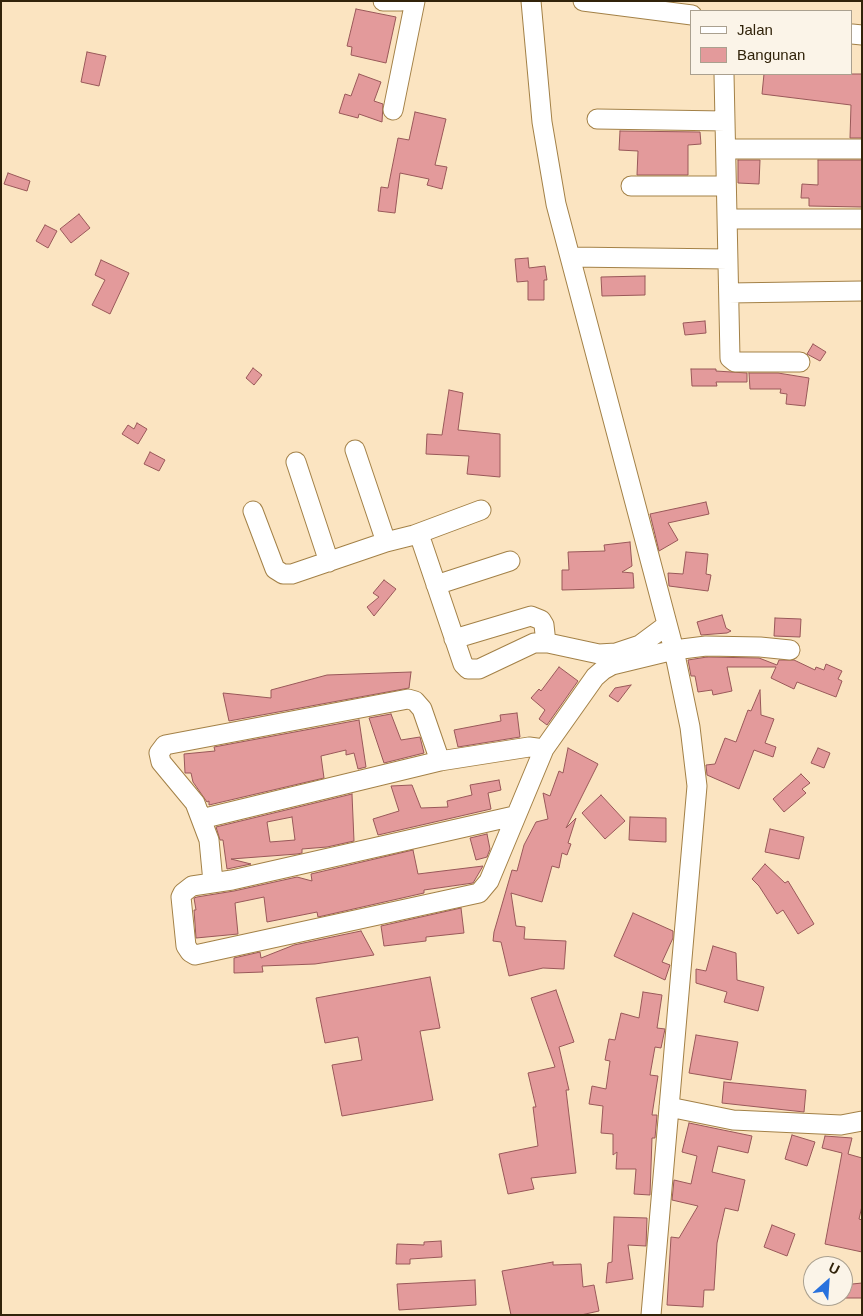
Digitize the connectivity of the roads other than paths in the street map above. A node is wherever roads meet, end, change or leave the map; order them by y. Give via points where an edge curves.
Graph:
1 (383, 1) edge
2 (401, 1) edge
3 (415, 1) edge
4 (531, 1) edge
5 (583, 1) edge
6 (690, 15) edge
7 (724, 75) edge
8 (393, 110) dead end
9 (596, 119) dead end
10 (725, 121) junction
11 (862, 148) edge
12 (726, 149) junction
13 (631, 186) dead end
14 (726, 186) junction
15 (728, 219) junction
16 (862, 219) edge
17 (570, 257) junction
18 (728, 258) junction
19 (862, 292) edge
20 (729, 293) junction
21 (800, 362) dead end
22 (355, 450) dead end
23 (296, 462) dead end
24 (480, 510) dead end
25 (253, 511) dead end
26 (414, 535) junction
27 (386, 542) junction
28 (510, 560) dead end
29 (329, 562) junction
30 (436, 585) junction
31 (667, 625) junction
32 (454, 639) junction
33 (546, 643) junction
34 (674, 650) junction
35 (790, 650) dead end
36 (544, 749) junction
37 (440, 761) junction
38 (514, 816) junction
39 (201, 819) junction
40 (213, 882) junction
41 (669, 1107) junction
42 (862, 1121) edge
43 (651, 1315) edge

1 - 2 street
3 - 8 street
4 - 17 street via 542,122 556,204
5 - 6 street
7 - 10 street
9 - 10 street
10 - 12 street
11 - 12 street
12 - 14 street
13 - 14 street
14 - 15 street
15 - 16 street
15 - 18 street
17 - 18 street
17 - 31 street
18 - 20 street
19 - 20 street
20 - 21 street via 731,360
22 - 27 street
23 - 29 street
24 - 26 street
25 - 29 street via 275,569 292,574
26 - 27 street
26 - 30 street via 421,539
27 - 29 street
28 - 30 street
30 - 32 street
31 - 33 street via 640,645 607,655
31 - 34 street
32 - 33 street via 531,616 544,625
32 - 33 street via 463,664 471,670 480,669 529,644
34 - 35 street via 706,646
34 - 36 street via 603,670 594,677
34 - 41 street via 690,727 697,786
36 - 37 street via 529,747
36 - 38 street
37 - 39 street
37 - 39 street via 422,709 408,699 167,743 160,750 161,762 195,803
38 - 40 street
38 - 40 street via 489,881 479,892 196,955 186,946 182,897 192,886
39 - 40 street via 209,840
41 - 42 street via 733,1120 841,1125
41 - 43 street

